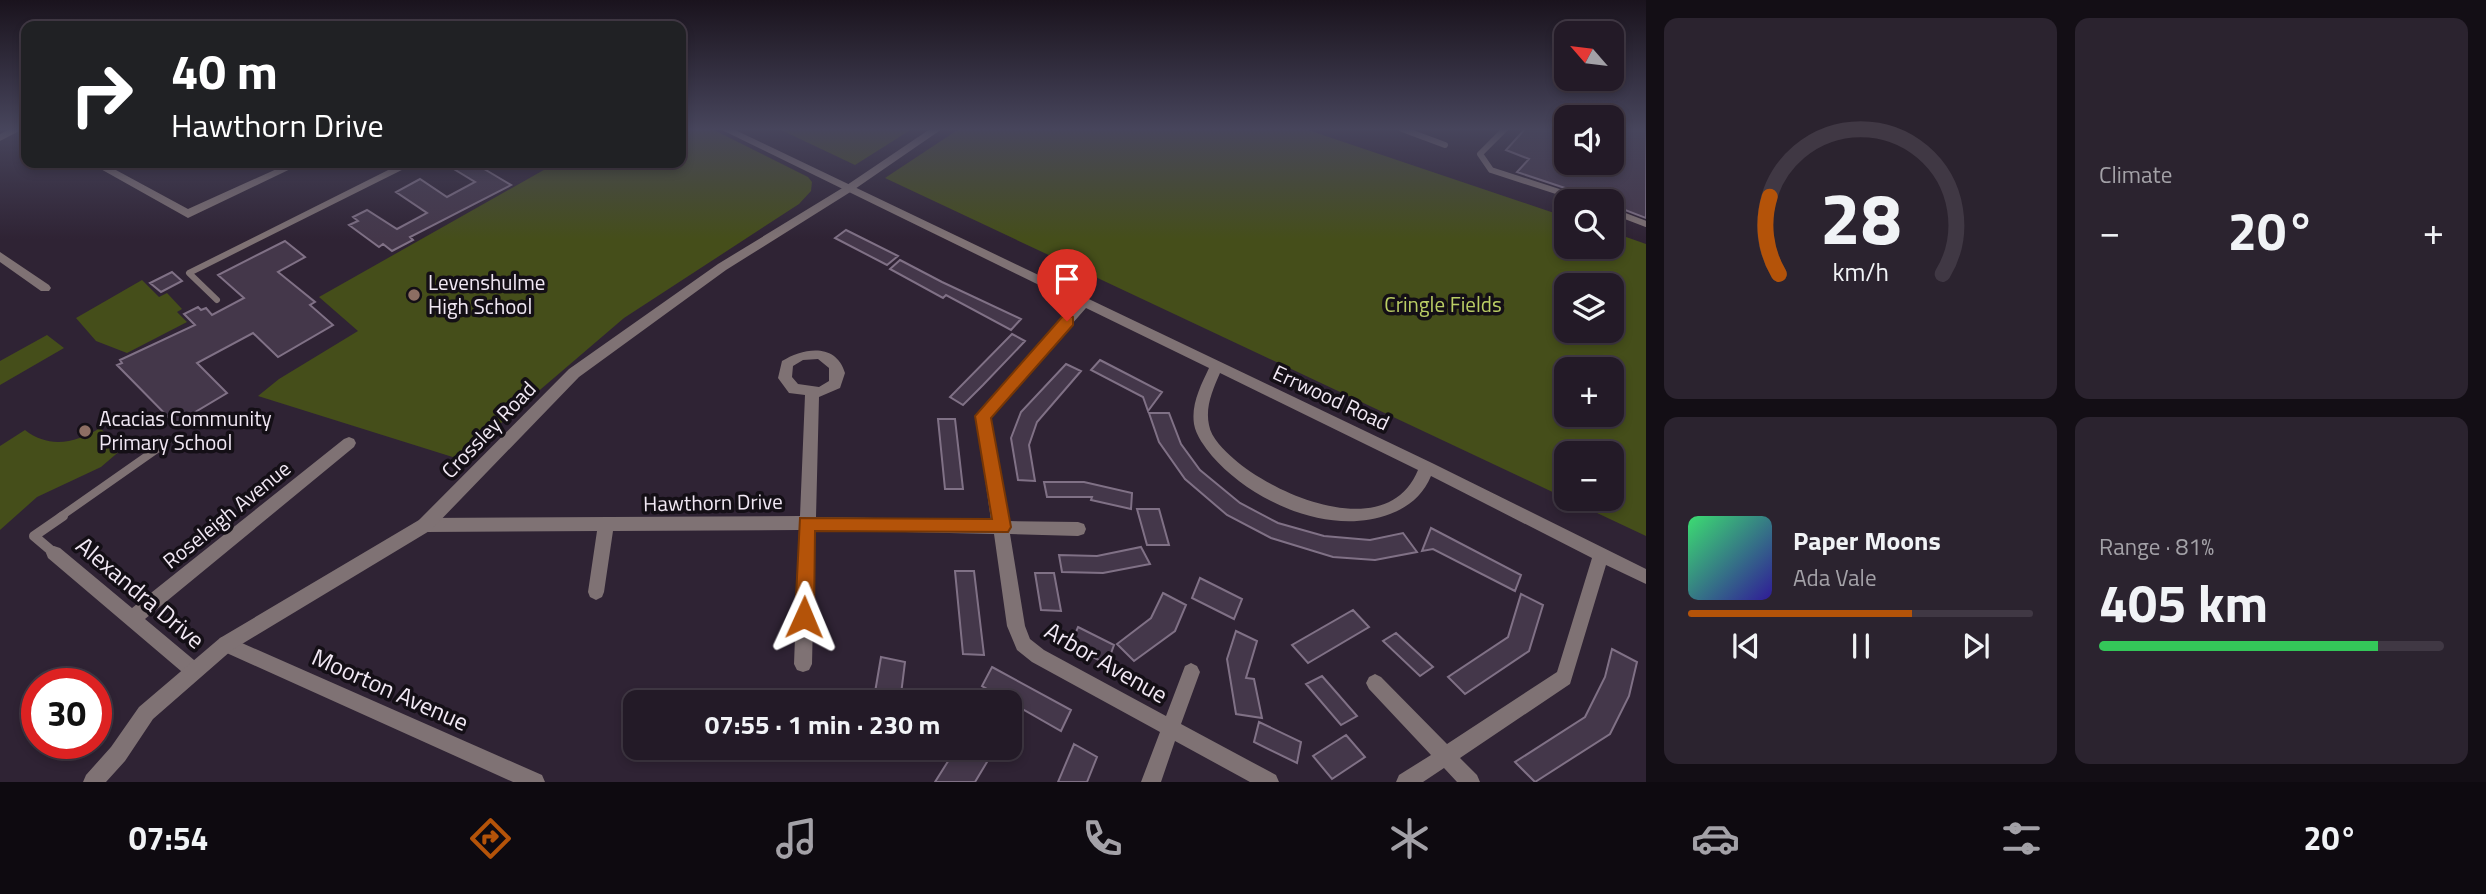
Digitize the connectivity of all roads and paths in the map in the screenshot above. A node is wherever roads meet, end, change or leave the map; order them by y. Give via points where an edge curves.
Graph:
1 (800, 165) edge
2 (883, 165) edge
3 (1488, 165) edge
4 (105, 168) edge
5 (114, 168) edge
6 (287, 168) edge
7 (399, 168) edge
8 (109, 170) junction
9 (848, 189) junction
10 (1554, 190) edge
11 (1624, 216) edge
12 (1646, 224) edge
13 (0, 257) edge
14 (45, 288) dead end
15 (217, 300) dead end
16 (1084, 302) junction
17 (1216, 367) junction
18 (812, 393) dead end
19 (166, 442) dead end
20 (349, 443) dead end
21 (1427, 467) junction
22 (806, 523) junction
23 (425, 525) junction
24 (606, 526) junction
25 (1002, 527) junction
26 (1078, 529) dead end
27 (54, 553) joint
28 (1601, 555) junction
29 (1646, 577) edge
30 (596, 592) dead end
31 (131, 619) junction
32 (226, 644) junction
33 (803, 664) dead end
34 (194, 671) junction
35 (1191, 672) dead end
36 (1375, 683) dead end
37 (1170, 728) junction
38 (1447, 757) junction
39 (526, 780) edge
40 (93, 782) edge
41 (1150, 782) edge
42 (1269, 782) edge
43 (1406, 782) edge
44 (1470, 782) edge

1 - 9 street, Errwood Road
2 - 9 street, Crossley Road
3 - 10 lane
4 - 8 street
5 - 8 street
6 - 8 street via 188,214
7 - 15 lane via 189,273
9 - 16 street, Errwood Road
9 - 23 street, Crossley Road via 722,267 574,373
11 - 12 lane
13 - 14 street
16 - 17 street, Errwood Road
16 - 25 street, Arbor Avenue via 983,416
17 - 21 street, Errwood Road
17 - 21 street via 1202,398 1201,425 1232,468 1284,500 1325,513 1378,511 1402,501 1418,486
18 - 22 street
19 - 27 lane via 34,536
20 - 31 street, Roseleigh Avenue
21 - 28 street, Errwood Road
22 - 24 street, Hawthorn Drive
22 - 25 street, Hawthorn Drive
22 - 33 street
23 - 24 street, Hawthorn Drive
23 - 32 street, Crossley Road
24 - 30 street
25 - 26 street
25 - 37 street, Arbor Avenue via 1016,626 1023,644
27 - 31 street, Alexandra Drive
28 - 29 street, Errwood Road
28 - 38 street via 1564,678
31 - 34 street, Alexandra Drive
32 - 34 street, Crossley Road
32 - 39 street, Moorton Avenue
34 - 40 street, Crossley Road via 146,713
35 - 37 street
36 - 38 street
37 - 41 street
37 - 42 street, Arbor Avenue
38 - 43 street
38 - 44 street

